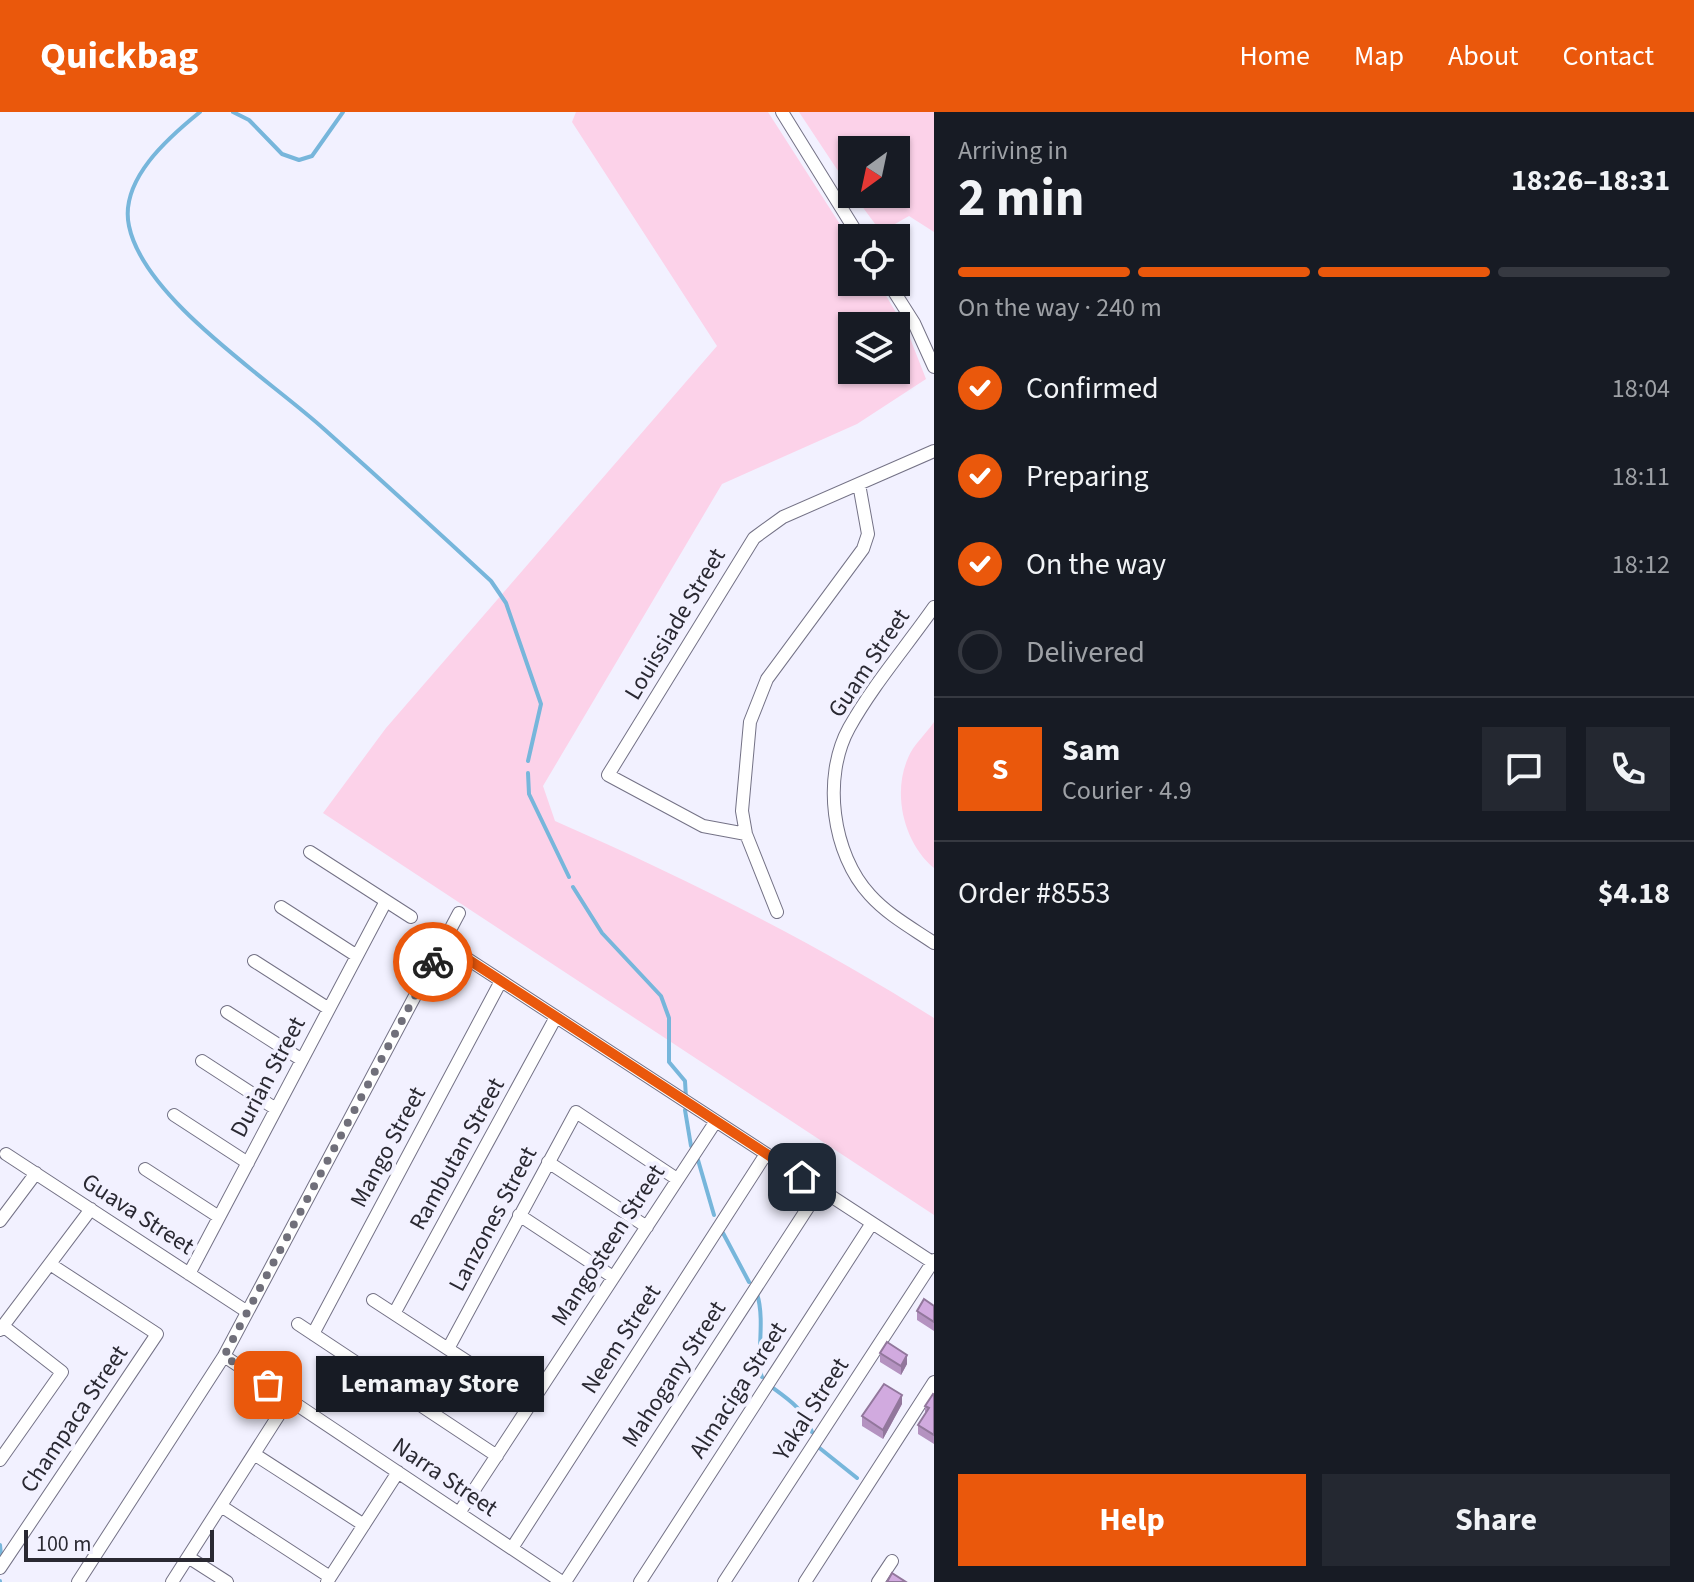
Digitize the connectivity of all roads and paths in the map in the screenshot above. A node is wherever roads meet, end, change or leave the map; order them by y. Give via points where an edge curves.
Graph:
1 (782, 112) edge
2 (851, 224) edge
3 (897, 296) edge
4 (934, 367) edge
5 (934, 451) edge
6 (859, 484) junction
7 (934, 607) edge
8 (930, 622) edge
9 (746, 834) junction
10 (310, 852) dead end
11 (386, 901) junction
12 (281, 907) dead end
13 (777, 912) dead end
14 (459, 913) dead end
15 (411, 917) dead end
16 (443, 943) junction
17 (934, 943) edge
18 (357, 956) junction
19 (254, 961) dead end
20 (501, 981) junction
21 (329, 1009) junction
22 (227, 1012) dead end
23 (556, 1017) junction
24 (302, 1060) junction
25 (202, 1061) dead end
26 (276, 1109) junction
27 (174, 1115) dead end
28 (716, 1121) junction
29 (6, 1154) dead end
30 (766, 1154) junction
31 (548, 1162) junction
32 (248, 1163) junction
33 (145, 1169) dead end
34 (36, 1173) junction
35 (677, 1179) junction
36 (820, 1189) junction
37 (91, 1209) junction
38 (519, 1215) junction
39 (219, 1217) junction
40 (0, 1221) edge
41 (872, 1223) junction
42 (647, 1227) junction
43 (933, 1261) edge
44 (50, 1264) junction
45 (189, 1274) junction
46 (613, 1277) junction
47 (373, 1300) dead end
48 (246, 1311) junction
49 (395, 1312) junction
50 (298, 1324) dead end
51 (2, 1328) edge
52 (313, 1334) junction
53 (449, 1347) junction
54 (224, 1356) junction
55 (934, 1382) edge
56 (289, 1399) junction
57 (531, 1403) junction
58 (254, 1454) junction
59 (497, 1456) junction
60 (0, 1460) edge
61 (398, 1472) junction
62 (221, 1506) junction
63 (459, 1513) junction
64 (364, 1525) junction
65 (512, 1548) junction
66 (188, 1557) junction
67 (892, 1561) dead end
68 (0, 1568) edge
69 (329, 1579) edge
70 (78, 1582) edge
71 (172, 1582) edge
72 (227, 1582) edge
73 (564, 1582) edge
74 (640, 1582) edge
75 (724, 1582) edge
76 (805, 1582) edge
77 (878, 1582) edge

1 - 2 street
3 - 4 street
5 - 6 street, Louissiade Street
6 - 9 street via 868,534 863,549 756,699 742,785
6 - 9 street, Louissiade Street via 783,517 754,538 608,775 703,826
7 - 8 street, Guam Street
8 - 17 street, Guam Street via 848,729 838,754 835,793 844,852 856,877 884,909
9 - 13 street
10 - 11 street
11 - 15 street
11 - 18 street, Durian Street
12 - 18 street
14 - 16 street
16 - 20 street
16 - 48 street
18 - 21 street, Durian Street
19 - 21 street
20 - 23 street
20 - 52 street, Mango Street
21 - 24 street, Durian Street
22 - 24 street
23 - 28 street
23 - 49 street, Rambutan Street
24 - 26 street, Durian Street
25 - 26 street
26 - 32 street, Durian Street
27 - 32 street
28 - 30 street
28 - 35 street, Mangosteen Street
29 - 34 street, Guava Street
30 - 36 street
30 - 65 street, Neem Street
31 - 35 street, Lanzones Street via 576,1112
31 - 38 street, Lanzones Street
31 - 42 street
32 - 39 street, Durian Street
33 - 39 street
34 - 37 street, Guava Street
34 - 40 street
35 - 42 street, Mangosteen Street
36 - 41 street
36 - 73 street, Mahogany Street
37 - 44 street
37 - 45 street, Guava Street
38 - 46 street
38 - 53 street, Lanzones Street
39 - 45 street, Durian Street
41 - 43 street
41 - 74 street, Almaciga Street
42 - 46 street, Mangosteen Street
43 - 75 street, Yakal Street
44 - 51 street
44 - 68 street, Champaca Street via 157,1334
45 - 48 street, Guava Street
46 - 57 street, Mangosteen Street
47 - 49 street
48 - 54 street
49 - 53 street
50 - 52 street
51 - 60 street via 62,1372
52 - 59 street
53 - 57 street
54 - 56 street, Narra Street
54 - 70 street
55 - 76 street
56 - 58 street
56 - 61 street, Narra Street
57 - 59 street, Mangosteen Street
58 - 62 street
58 - 64 street
59 - 63 street, Mangosteen Street
61 - 63 street, Narra Street
61 - 64 street
62 - 66 street
62 - 69 street
63 - 65 street, Narra Street
64 - 69 street
65 - 73 street, Narra Street
66 - 71 street
66 - 72 street
67 - 77 street

